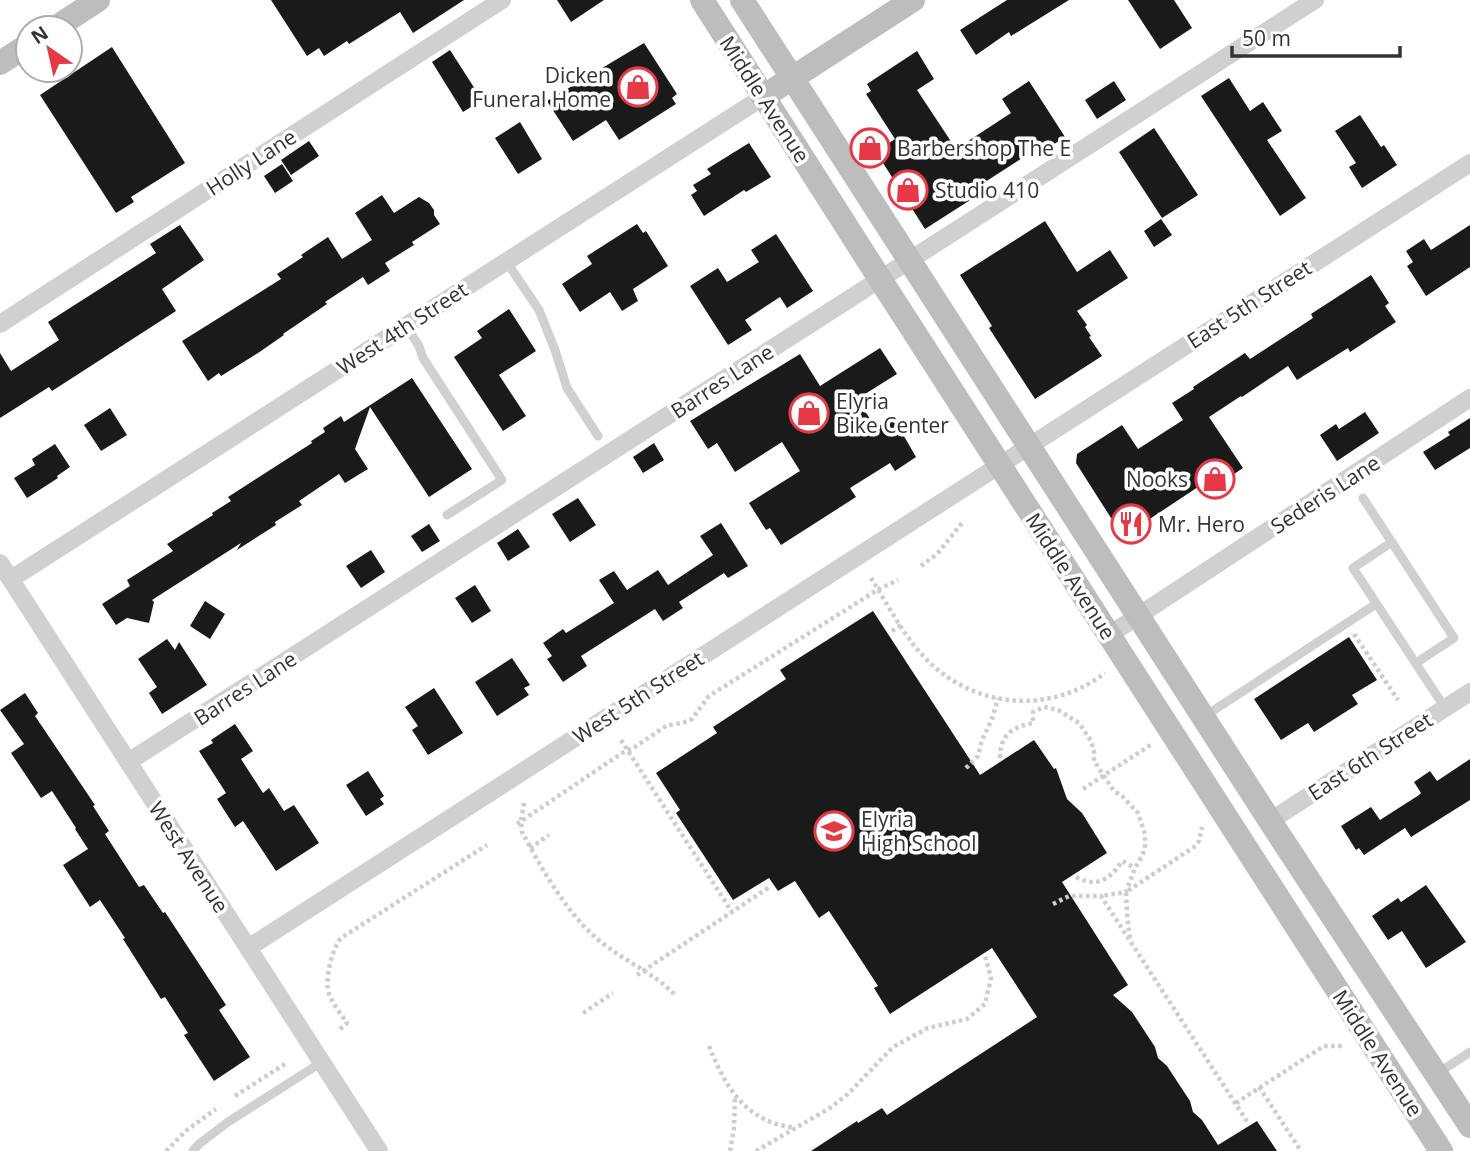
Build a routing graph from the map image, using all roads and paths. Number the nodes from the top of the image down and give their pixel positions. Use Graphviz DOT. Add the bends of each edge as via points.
graph roads {
  1 [pos="98,0"];
  2 [pos="502,0"];
  3 [pos="702,0"];
  4 [pos="742,0"];
  5 [pos="913,0"];
  6 [pos="1315,0"];
  7 [pos="76,14"];
  8 [pos="793,78"];
  9 [pos="763,97"];
  10 [pos="1470,163"];
  11 [pos="506,261"];
  12 [pos="910,261"];
  13 [pos="880,279"];
  14 [pos="0,324"];
  15 [pos="406,326"];
  16 [pos="1470,398"];
  17 [pos="598,436"];
  18 [pos="1028,446"];
  19 [pos="999,464"];
  20 [pos="1363,498"];
  21 [pos="447,515"];
  22 [pos="962,523"];
  23 [pos="1392,542"];
  24 [pos="0,563"];
  25 [pos="921,566"];
  26 [pos="871,578"];
  27 [pos="11,579"];
  28 [pos="898,580"];
  29 [pos="878,589"];
  30 [pos="1376,604"];
  31 [pos="1139,616"];
  32 [pos="901,625"];
  33 [pos="892,631"];
  34 [pos="1109,635"];
  35 [pos="1342,639"];
  36 [pos="1416,663"];
  37 [pos="1105,673"];
  38 [pos="1470,692"];
  39 [pos="998,698"];
  40 [pos="1043,700"];
  41 [pos="1398,700"];
  42 [pos="1044,707"];
  43 [pos="1446,708"];
  44 [pos="1204,717"];
  45 [pos="621,740"];
  46 [pos="1152,744"];
  47 [pos="628,750"];
  48 [pos="1000,758"];
  49 [pos="128,762"];
  50 [pos="966,768"];
  51 [pos="1104,776"];
  52 [pos="1083,789"];
  53 [pos="524,803"];
  54 [pos="1270,821"];
  55 [pos="519,823"];
  56 [pos="1202,827"];
  57 [pos="549,835"];
  58 [pos="487,845"];
  59 [pos="530,848"];
  60 [pos="1135,868"];
  61 [pos="1076,877"];
  62 [pos="771,886"];
  63 [pos="1126,892"];
  64 [pos="1101,896"];
  65 [pos="1054,904"];
  66 [pos="732,912"];
  67 [pos="1131,941"];
  68 [pos="248,948"];
  69 [pos="985,956"];
  70 [pos="643,971"];
  71 [pos="637,975"];
  72 [pos="613,993"];
  73 [pos="676,996"];
  74 [pos="583,1013"];
  75 [pos="340,1029"];
  76 [pos="709,1046"];
  77 [pos="1343,1046"];
  78 [pos="1470,1052"];
  79 [pos="322,1062"];
  80 [pos="1437,1074"];
  81 [pos="1259,1087"];
  82 [pos="734,1095"];
  83 [pos="1236,1103"];
  84 [pos="1248,1123"];
  85 [pos="1470,1126"];
  86 [pos="794,1128"];
  87 [pos="193,1151"];
  88 [pos="379,1151"];
  89 [pos="730,1151"];
  90 [pos="757,1151"];
  91 [pos="1301,1151"];
  92 [pos="1441,1151"];
  1 -- 7 [label="main road"];
  2 -- 14 [label="street, Holly Lane"];
  3 -- 9 [label="main road, Middle Avenue"];
  4 -- 8 [label="main road, Middle Avenue"];
  5 -- 8 [label="main road, West 4th Street"];
  6 -- 12 [label="street, Barres Lane"];
  8 -- 9 [label="main road, West 4th Street"];
  8 -- 12 [label="main road, Middle Avenue"];
  9 -- 11 [label="street, West 4th Street"];
  9 -- 13 [label="main road, Middle Avenue"];
  10 -- 18 [label="street, East 5th Street"];
  11 -- 15 [label="street, West 4th Street"];
  11 -- 17 [label="lane" via="539,310 566,388"];
  12 -- 13 [label="street, Barres Lane"];
  12 -- 18 [label="main road, Middle Avenue"];
  13 -- 19 [label="main road, Middle Avenue"];
  13 -- 49 [label="street, Barres Lane"];
  15 -- 21 [label="lane" via="502,481"];
  15 -- 27 [label="street, West 4th Street"];
  16 -- 31 [label="street, Sederis Lane"];
  18 -- 19 [label="street, West 5th Street"];
  18 -- 31 [label="main road, Middle Avenue"];
  19 -- 34 [label="main road, Middle Avenue"];
  19 -- 68 [label="street, West 5th Street"];
  20 -- 23 [label="lane"];
  22 -- 25 [label="path"];
  23 -- 30 [label="lane" via="1353,568"];
  23 -- 36 [label="lane" via="1454,638"];
  24 -- 27 [label="street, West Avenue"];
  26 -- 29 [label="path"];
  27 -- 49 [label="street, West Avenue"];
  28 -- 29 [label="path"];
  29 -- 32 [label="path"];
  29 -- 47 [label="path" via="709,696 692,719 666,726"];
  30 -- 36 [label="lane"];
  30 -- 44 [label="lane"];
  31 -- 34 [label="street, Sederis Lane"];
  31 -- 44 [label="main road, Middle Avenue"];
  32 -- 33 [label="path"];
  32 -- 39 [label="path" via="937,670"];
  34 -- 92 [label="main road, Middle Avenue"];
  35 -- 41 [label="path" via="1353,632"];
  36 -- 43 [label="lane"];
  37 -- 40 [label="path" via="1082,688"];
  38 -- 43 [label="street, East 6th Street"];
  39 -- 40 [label="path"];
  39 -- 50 [label="path" via="978,756"];
  40 -- 42 [label="path"];
  42 -- 48 [label="path" via="1033,712 1033,723 1020,726 1004,739"];
  42 -- 51 [label="path" via="1079,723"];
  43 -- 54 [label="street, East 6th Street"];
  44 -- 54 [label="main road, Middle Avenue"];
  45 -- 47 [label="path"];
  46 -- 51 [label="path"];
  47 -- 55 [label="path"];
  47 -- 66 [label="path"];
  49 -- 68 [label="street, West Avenue"];
  51 -- 52 [label="path"];
  51 -- 60 [label="path" via="1142,823 1145,845"];
  53 -- 55 [label="path"];
  54 -- 80 [label="main road, Middle Avenue"];
  55 -- 59 [label="path"];
  56 -- 63 [label="path" via="1194,847"];
  57 -- 59 [label="path"];
  58 -- 75 [label="path" via="336,944 327,987 347,1023"];
  59 -- 70 [label="path" via="569,909 593,935"];
  60 -- 61 [label="path" via="1122,861 1111,876 1095,882"];
  60 -- 63 [label="path"];
  62 -- 66 [label="path"];
  63 -- 64 [label="path"];
  63 -- 67 [label="path"];
  64 -- 65 [label="path" via="1069,896"];
  64 -- 67 [label="path"];
  66 -- 70 [label="path"];
  67 -- 83 [label="path"];
  68 -- 79 [label="street, West Avenue"];
  69 -- 86 [label="path" via="991,978 985,1004 967,1019 928,1028 893,1046 848,1094"];
  70 -- 71 [label="path"];
  70 -- 73 [label="path"];
  72 -- 74 [label="path"];
  76 -- 82 [label="path"];
  77 -- 81 [label="path" via="1324,1046"];
  78 -- 80 [label="lane"];
  79 -- 87 [label="lane" via="228,1122"];
  79 -- 88 [label="street, West Avenue"];
  80 -- 85 [label="main road, Middle Avenue"];
  81 -- 83 [label="path"];
  81 -- 91 [label="path"];
  82 -- 86 [label="path" via="768,1121"];
  82 -- 89 [label="path"];
  83 -- 84 [label="path"];
  86 -- 90 [label="path"];
}
